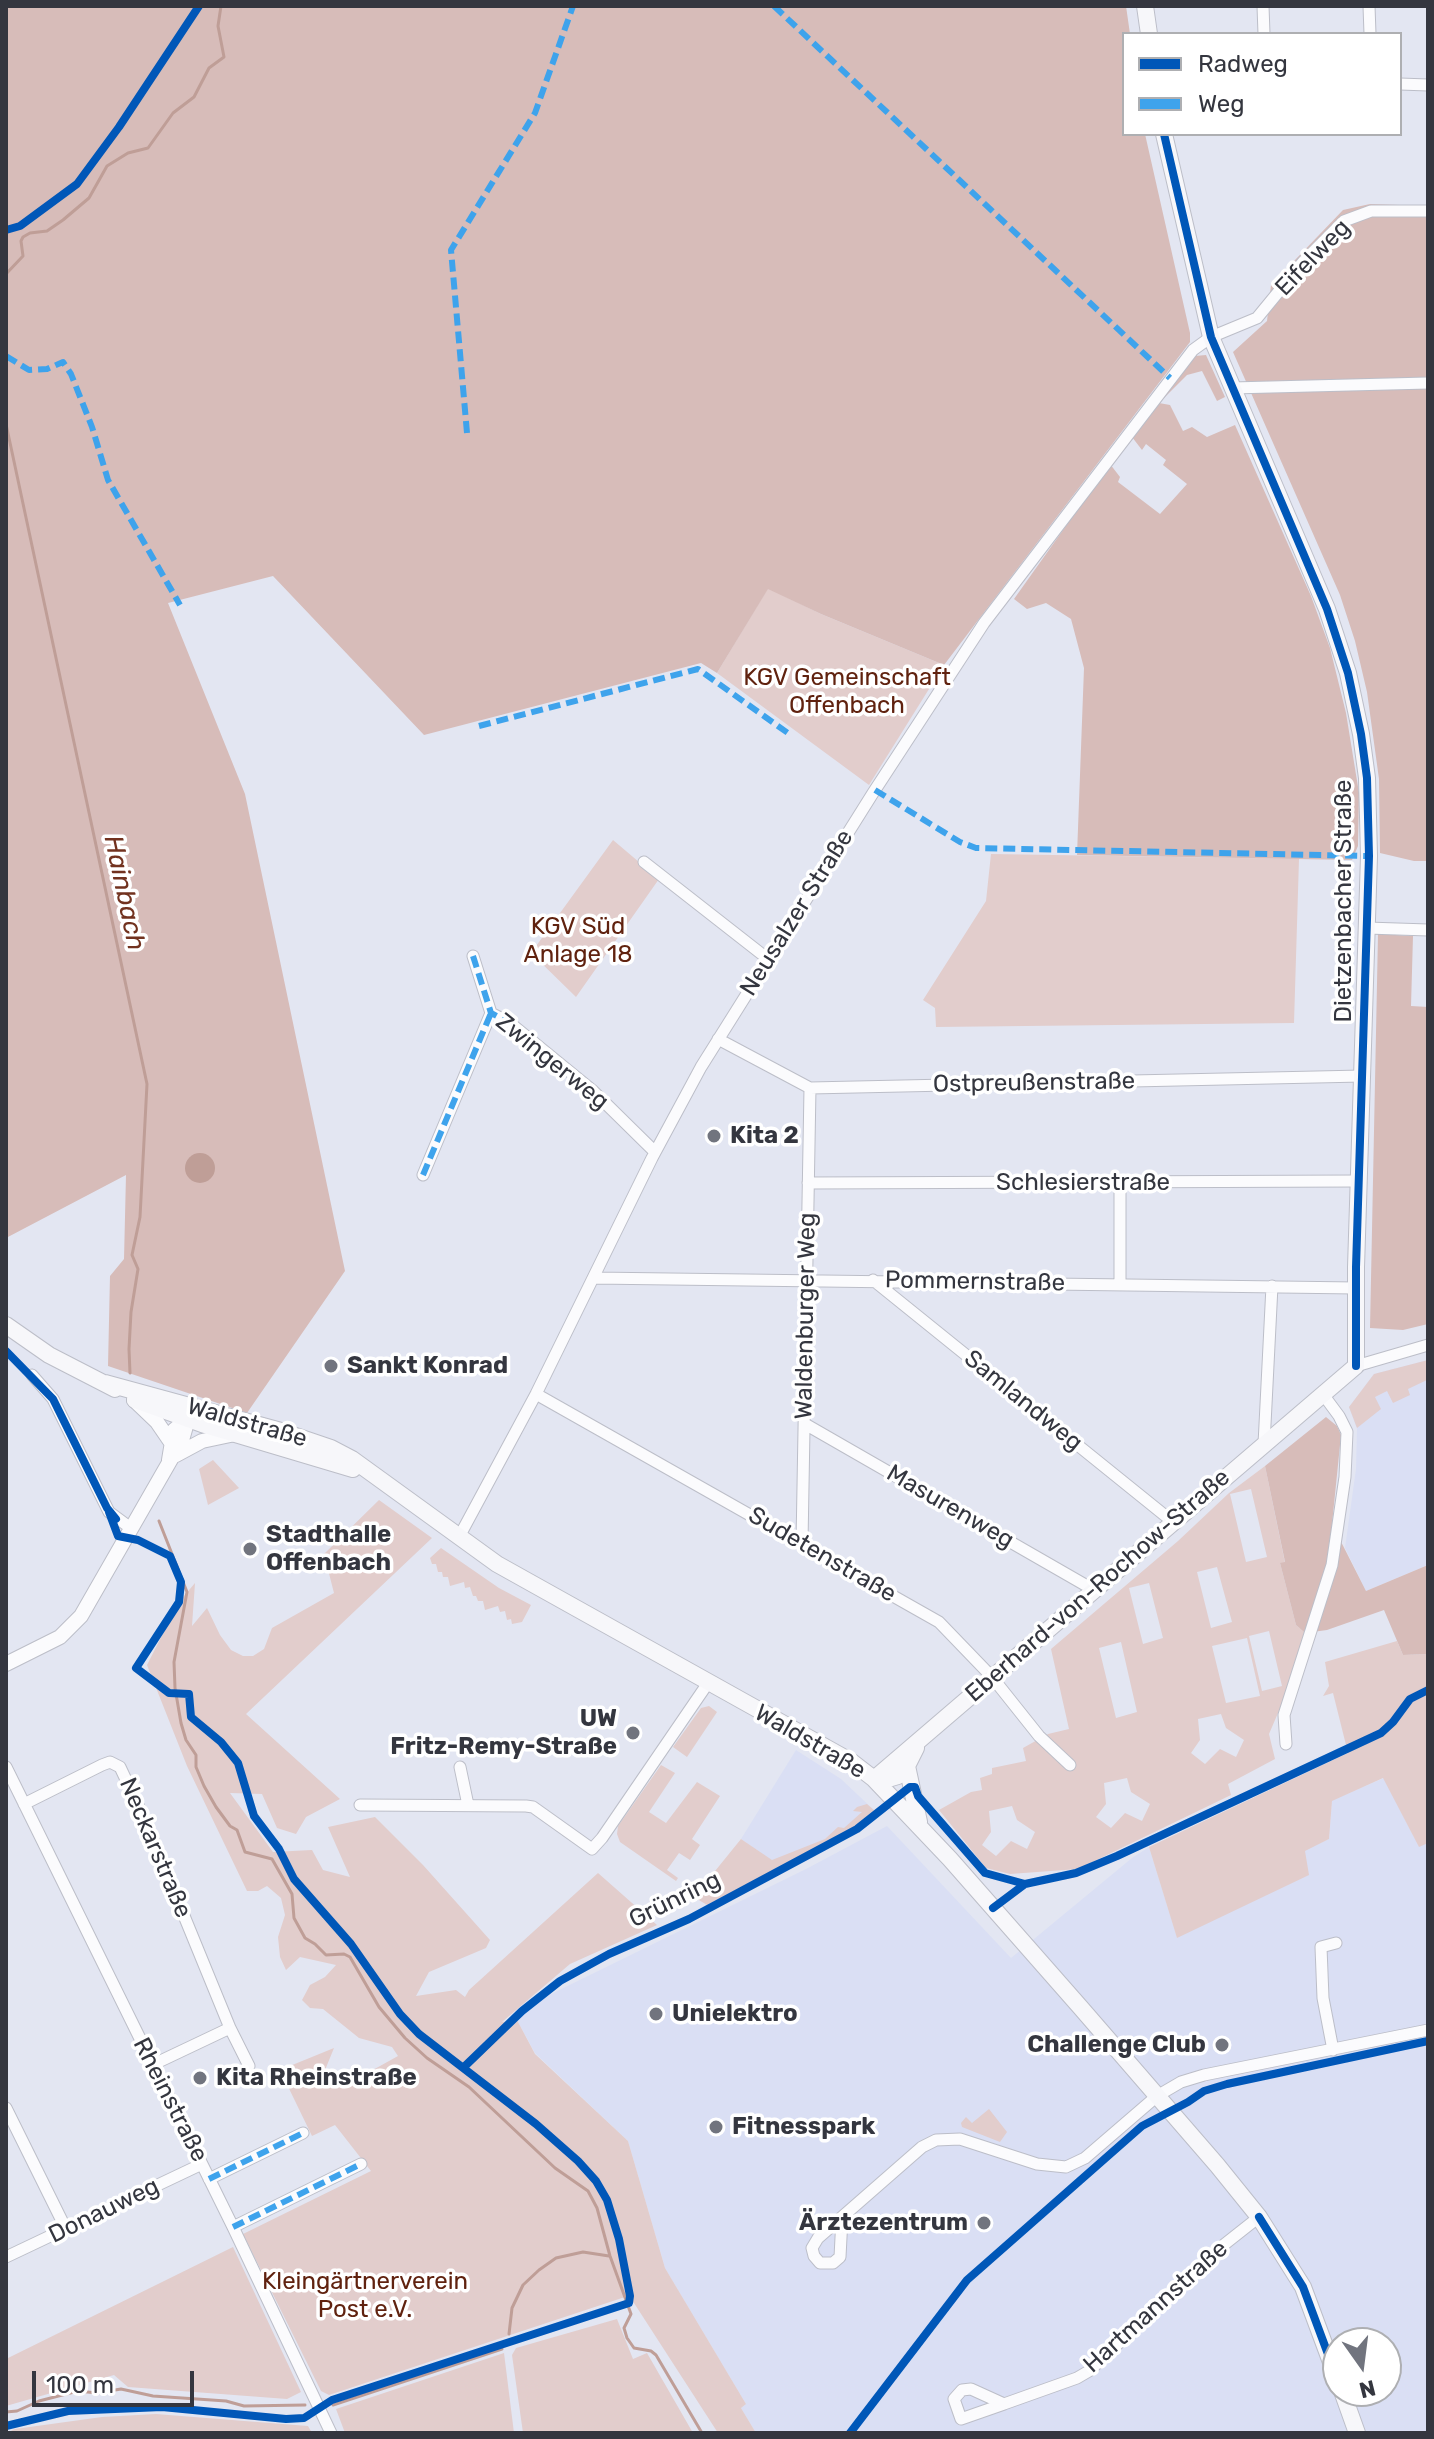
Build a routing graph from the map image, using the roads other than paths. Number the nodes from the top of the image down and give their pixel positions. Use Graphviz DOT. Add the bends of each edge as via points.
graph roads {
  1 [pos="1145,6"];
  2 [pos="1263,6"];
  3 [pos="1369,6"];
  4 [pos="1149,32"];
  5 [pos="1264,32"];
  6 [pos="1370,32"];
  7 [pos="1402,84"];
  8 [pos="1428,85"];
  9 [pos="1164,136"];
  10 [pos="1428,211"];
  11 [pos="1211,337"];
  12 [pos="1428,383"];
  13 [pos="1232,388"];
  14 [pos="644,862"];
  15 [pos="1367,928"];
  16 [pos="1428,930"];
  17 [pos="473,956"];
  18 [pos="768,959"];
  19 [pos="491,1013"];
  20 [pos="718,1039"];
  21 [pos="1362,1076"];
  22 [pos="810,1088"];
  23 [pos="655,1152"];
  24 [pos="423,1175"];
  25 [pos="1358,1181"];
  26 [pos="808,1183"];
  27 [pos="1120,1183"];
  28 [pos="594,1278"];
  29 [pos="807,1279"];
  30 [pos="873,1280"];
  31 [pos="1120,1283"];
  32 [pos="1272,1286"];
  33 [pos="1356,1288"];
  34 [pos="6,1325"];
  35 [pos="1428,1345"];
  36 [pos="1356,1366"];
  37 [pos="32,1375"];
  38 [pos="105,1383"];
  39 [pos="1322,1393"];
  40 [pos="536,1394"];
  41 [pos="134,1400"];
  42 [pos="183,1411"];
  43 [pos="805,1424"];
  44 [pos="238,1434"];
  45 [pos="170,1441"];
  46 [pos="1264,1444"];
  47 [pos="169,1460"];
  48 [pos="380,1481"];
  49 [pos="1173,1522"];
  50 [pos="132,1529"];
  51 [pos="459,1537"];
  52 [pos="802,1543"];
  53 [pos="1094,1590"];
  54 [pos="6,1664"];
  55 [pos="992,1677"];
  56 [pos="708,1683"];
  57 [pos="921,1739"];
  58 [pos="1286,1744"];
  59 [pos="1070,1765"];
  60 [pos="907,1766"];
  61 [pos="6,1767"];
  62 [pos="460,1767"];
  63 [pos="874,1779"];
  64 [pos="24,1804"];
  65 [pos="360,1805"];
  66 [pos="468,1805"];
  67 [pos="920,1827"];
  68 [pos="1336,1943"];
  69 [pos="230,2028"];
  70 [pos="1428,2030"];
  71 [pos="1333,2050"];
  72 [pos="152,2065"];
  73 [pos="249,2066"];
  74 [pos="1157,2096"];
  75 [pos="6,2108"];
  76 [pos="303,2133"];
  77 [pos="202,2164"];
  78 [pos="361,2164"];
  79 [pos="209,2179"];
  80 [pos="1259,2217"];
  81 [pos="842,2218"];
  82 [pos="233,2227"];
  83 [pos="66,2229"];
  84 [pos="6,2257"];
  85 [pos="1322,2338"];
  86 [pos="1004,2404"];
  87 [pos="1348,2407"];
  88 [pos="331,2433"];
  89 [pos="1357,2433"];
  1 -- 4 [label="main road"];
  2 -- 5 [label="street"];
  3 -- 6 [label="street"];
  7 -- 8 [label="street"];
  9 -- 11 [label="main road, Dietzenbacher Straße"];
  10 -- 11 [label="street, Eifelweg" via="1371,211 1344,221 1257,318"];
  11 -- 13 [label="main road, Dietzenbacher Straße"];
  11 -- 18 [label="street, Neusalzer Straße" via="1183,361 984,623"];
  12 -- 13 [label="street"];
  13 -- 15 [label="main road, Dietzenbacher Straße" via="1320,590 1348,673 1367,778"];
  14 -- 18 [label="street"];
  15 -- 16 [label="street"];
  15 -- 21 [label="main road, Dietzenbacher Straße"];
  17 -- 19 [label="street, Zwingerweg"];
  18 -- 20 [label="street, Neusalzer Straße"];
  19 -- 23 [label="street, Zwingerweg" via="592,1090"];
  19 -- 24 [label="street"];
  20 -- 22 [label="street, Ostpreußenstraße"];
  20 -- 23 [label="street, Neusalzer Straße"];
  21 -- 22 [label="street, Ostpreußenstraße"];
  21 -- 25 [label="main road, Dietzenbacher Straße"];
  22 -- 26 [label="street, Waldenburger Weg"];
  23 -- 28 [label="street, Neusalzer Straße"];
  25 -- 27 [label="street, Schlesierstraße"];
  25 -- 33 [label="main road, Dietzenbacher Straße"];
  26 -- 27 [label="street, Schlesierstraße"];
  26 -- 29 [label="street, Waldenburger Weg"];
  27 -- 31 [label="street"];
  28 -- 29 [label="street, Pommernstraße"];
  28 -- 40 [label="street, Neusalzer Straße"];
  29 -- 30 [label="street, Pommernstraße"];
  29 -- 43 [label="street, Waldenburger Weg"];
  30 -- 31 [label="street, Pommernstraße"];
  30 -- 49 [label="street, Samlandweg"];
  31 -- 32 [label="street, Pommernstraße"];
  32 -- 33 [label="street, Pommernstraße"];
  32 -- 46 [label="street"];
  33 -- 36 [label="main road, Dietzenbacher Straße"];
  34 -- 38 [label="main road, Waldstraße" via="49,1355"];
  35 -- 36 [label="street, Eberhard-von-Rochow-Straße"];
  36 -- 39 [label="main road, Eberhard-von-Rochow-Straße"];
  37 -- 50 [label="street" via="53,1399 109,1512"];
  38 -- 41 [label="main road, Waldstraße"];
  38 -- 42 [label="main road, Waldstraße"];
  39 -- 46 [label="main road, Eberhard-von-Rochow-Straße"];
  39 -- 58 [label="street" via="1347,1432 1345,1477 1332,1565 1284,1715"];
  40 -- 51 [label="street, Neusalzer Straße"];
  40 -- 52 [label="street, Sudetenstraße"];
  41 -- 42 [label="main road, Waldstraße"];
  41 -- 45 [label="street"];
  42 -- 44 [label="main road, Waldstraße"];
  42 -- 45 [label="street"];
  42 -- 47 [label="street" via="182,1440"];
  42 -- 48 [label="main road, Waldstraße" via="206,1412 331,1448"];
  43 -- 52 [label="street, Waldenburger Weg"];
  43 -- 53 [label="street, Masurenweg"];
  44 -- 47 [label="street" via="202,1441"];
  44 -- 48 [label="main road, Waldstraße"];
  45 -- 47 [label="street"];
  46 -- 49 [label="main road, Eberhard-von-Rochow-Straße"];
  47 -- 50 [label="street"];
  48 -- 51 [label="main road, Waldstraße"];
  49 -- 53 [label="main road, Eberhard-von-Rochow-Straße"];
  50 -- 54 [label="street" via="73,1626"];
  51 -- 56 [label="main road, Waldstraße"];
  52 -- 55 [label="street, Sudetenstraße" via="939,1622"];
  53 -- 55 [label="main road, Eberhard-von-Rochow-Straße"];
  55 -- 57 [label="main road, Eberhard-von-Rochow-Straße"];
  55 -- 59 [label="street, Sudetenstraße"];
  56 -- 63 [label="main road, Waldstraße"];
  56 -- 66 [label="street" via="592,1849 533,1807"];
  57 -- 60 [label="main road"];
  57 -- 63 [label="main road, Eberhard-von-Rochow-Straße"];
  60 -- 63 [label="main road" via="892,1778"];
  60 -- 67 [label="main road"];
  61 -- 64 [label="street, Rheinstraße"];
  62 -- 66 [label="street"];
  63 -- 67 [label="main road, Waldstraße"];
  64 -- 69 [label="street, Neckarstraße" via="102,1765 120,1767"];
  64 -- 72 [label="street, Rheinstraße"];
  65 -- 66 [label="street"];
  67 -- 74 [label="main road, Waldstraße"];
  68 -- 71 [label="street" via="1321,1947"];
  69 -- 72 [label="street"];
  69 -- 73 [label="street, Neckarstraße"];
  70 -- 71 [label="street"];
  71 -- 74 [label="street" via="1204,2075"];
  72 -- 77 [label="street, Rheinstraße"];
  74 -- 80 [label="main road, Waldstraße"];
  74 -- 81 [label="street" via="1085,2158 1066,2167 1037,2164 960,2139 936,2140"];
  75 -- 83 [label="street"];
  76 -- 79 [label="street"];
  77 -- 79 [label="street, Rheinstraße"];
  77 -- 83 [label="street, Donauweg"];
  78 -- 82 [label="street"];
  79 -- 82 [label="street, Rheinstraße"];
  80 -- 85 [label="main road, Waldstraße" via="1303,2287"];
  80 -- 86 [label="street, Hartmannstraße" via="1089,2371"];
  82 -- 88 [label="street, Rheinstraße"];
  83 -- 84 [label="street, Donauweg"];
  87 -- 89 [label="main road"];
}
